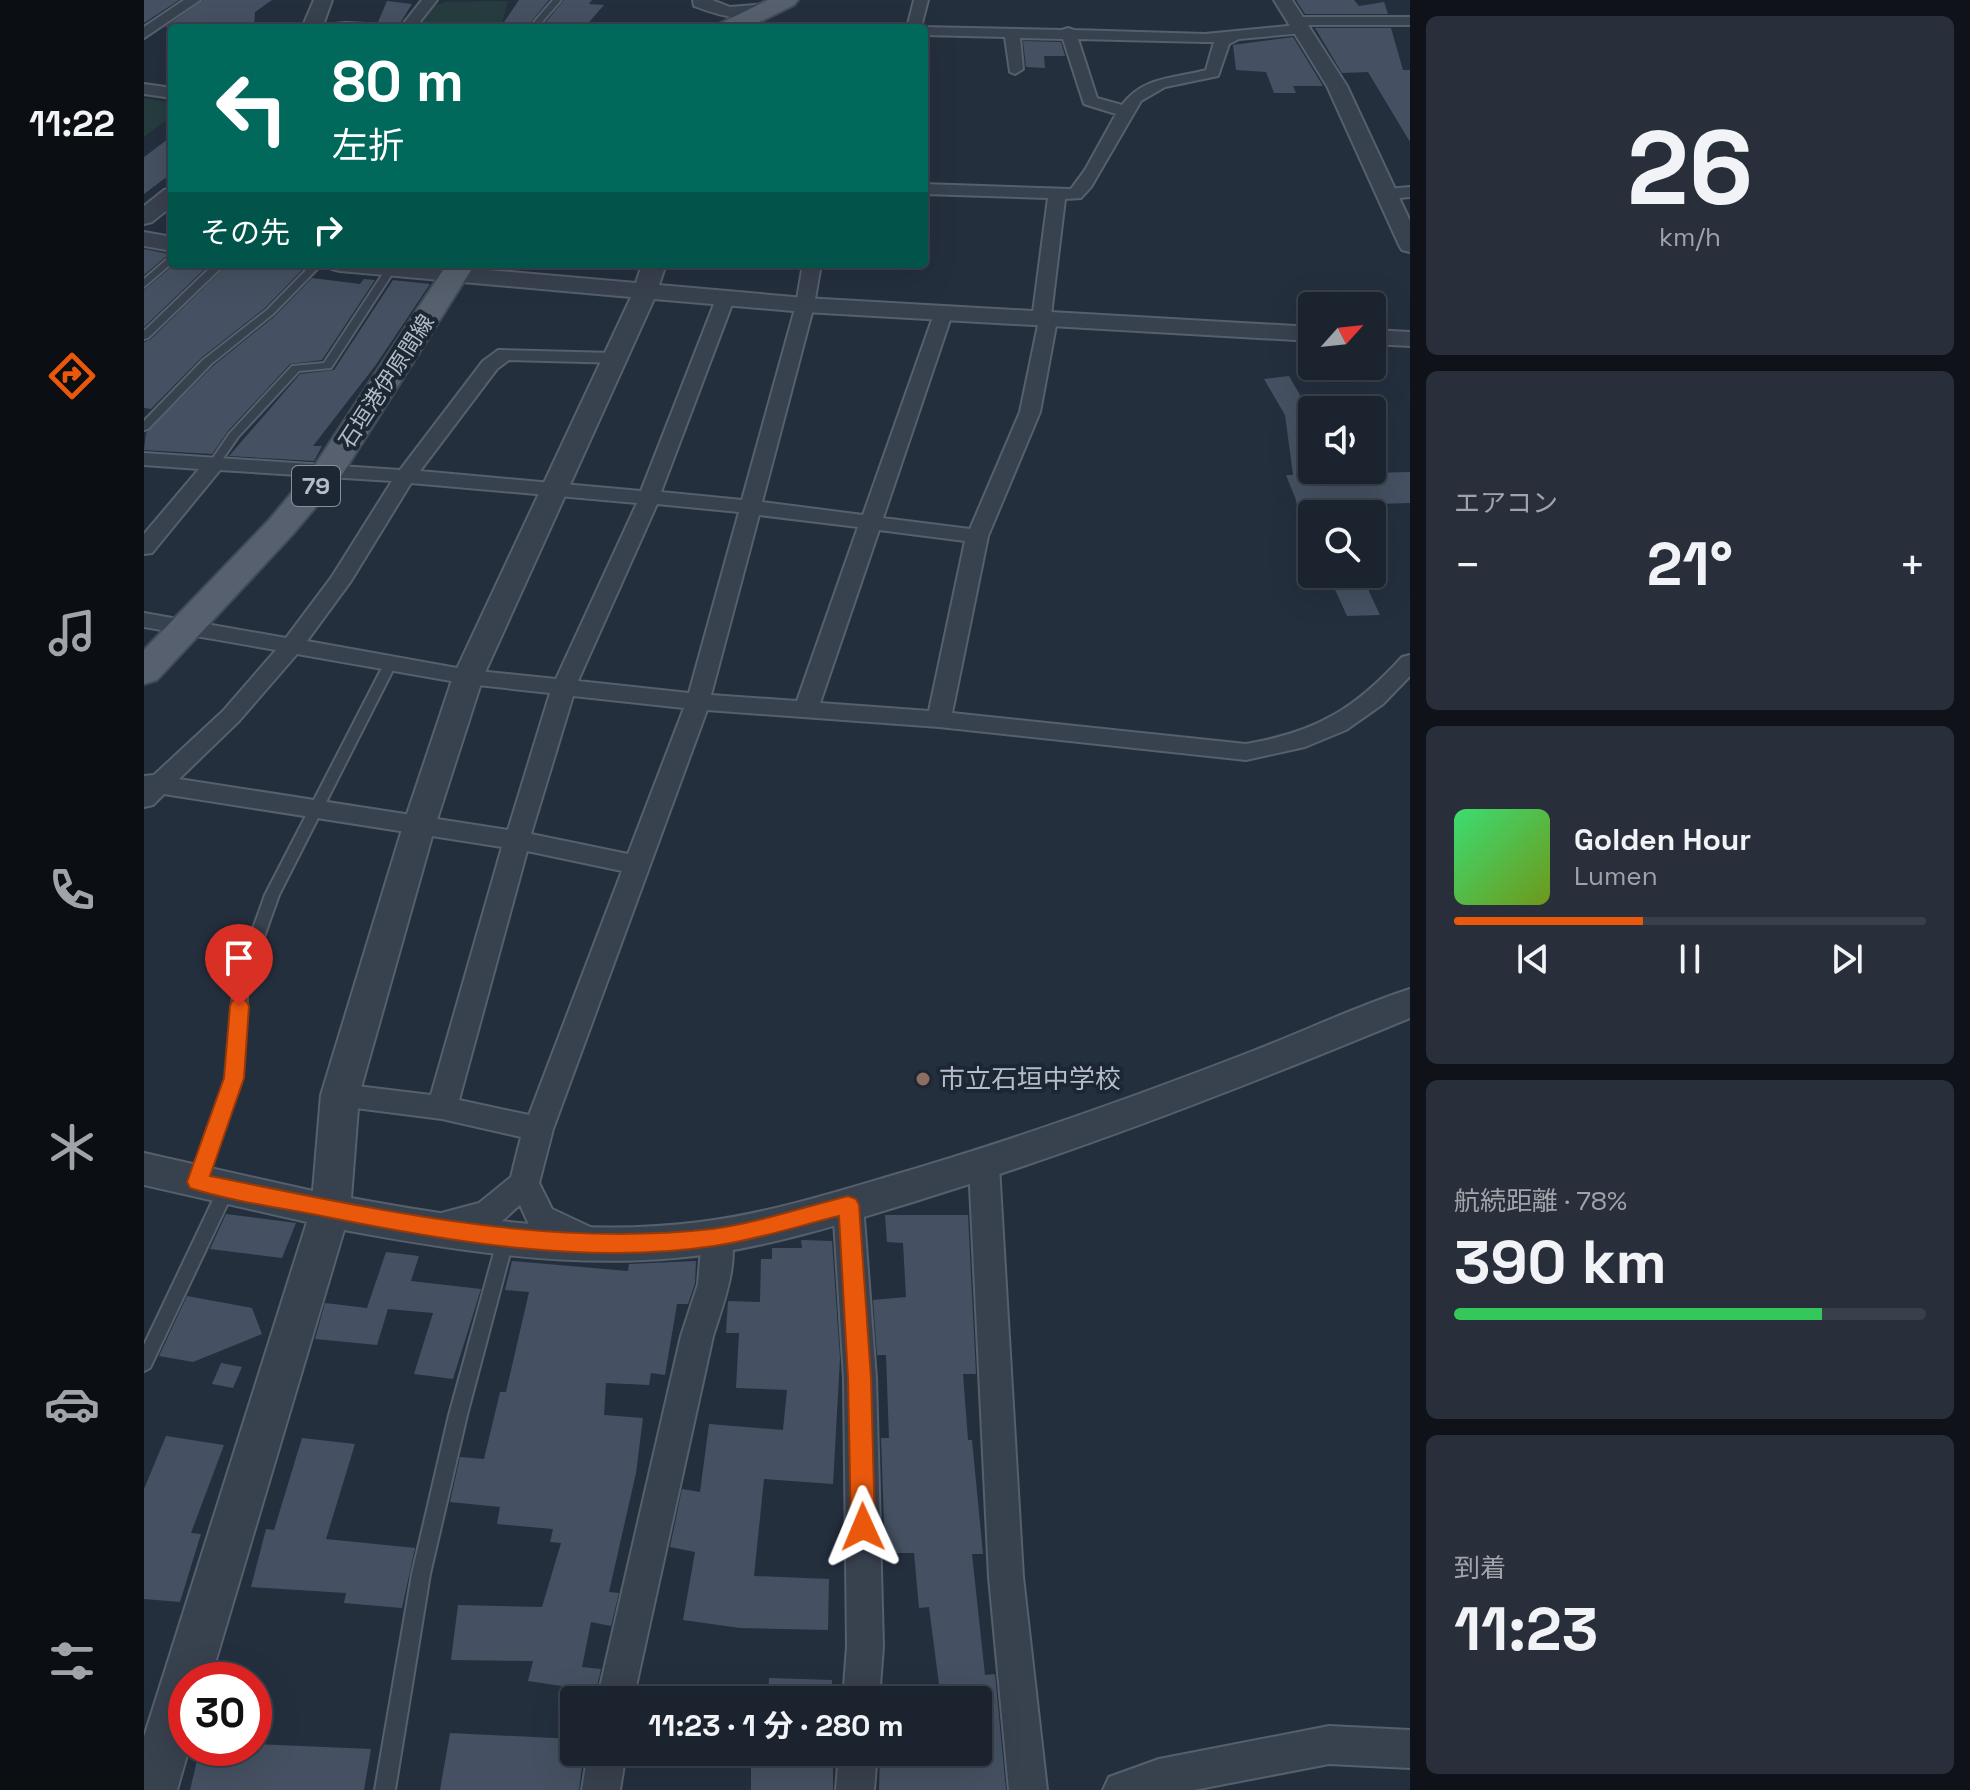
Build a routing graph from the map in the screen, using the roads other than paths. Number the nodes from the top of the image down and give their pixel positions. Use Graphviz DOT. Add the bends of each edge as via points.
graph roads {
  1 [pos="193,0"];
  2 [pos="323,0"];
  3 [pos="430,0"];
  4 [pos="557,0"];
  5 [pos="921,0"];
  6 [pos="1283,0"];
  7 [pos="701,1"];
  8 [pos="776,5"];
  9 [pos="1410,21"];
  10 [pos="314,24"];
  11 [pos="410,24"];
  12 [pos="536,24"];
  13 [pos="711,24"];
  14 [pos="737,24"];
  15 [pos="915,24"];
  16 [pos="1300,25"];
  17 [pos="928,31"];
  18 [pos="1012,32"];
  19 [pos="1068,32"];
  20 [pos="145,33"];
  21 [pos="168,36"];
  22 [pos="1234,36"];
  23 [pos="1015,69"];
  24 [pos="168,76"];
  25 [pos="147,89"];
  26 [pos="168,92"];
  27 [pos="1127,112"];
  28 [pos="928,189"];
  29 [pos="1410,192"];
  30 [pos="1387,194"];
  31 [pos="1057,195"];
  32 [pos="168,198"];
  33 [pos="144,217"];
  34 [pos="144,239"];
  35 [pos="168,243"];
  36 [pos="1410,245"];
  37 [pos="168,262"];
  38 [pos="216,268"];
  39 [pos="313,268"];
  40 [pos="391,268"];
  41 [pos="811,268"];
  42 [pos="458,269"];
  43 [pos="649,278"];
  44 [pos="144,284"];
  45 [pos="725,299"];
  46 [pos="805,305"];
  47 [pos="943,314"];
  48 [pos="1044,320"];
  49 [pos="1298,333"];
  50 [pos="144,336"];
  51 [pos="1386,338"];
  52 [pos="1410,339"];
  53 [pos="614,359"];
  54 [pos="144,427"];
  55 [pos="144,459"];
  56 [pos="213,465"];
  57 [pos="328,471"];
  58 [pos="404,478"];
  59 [pos="555,489"];
  60 [pos="649,498"];
  61 [pos="749,507"];
  62 [pos="869,522"];
  63 [pos="977,536"];
  64 [pos="144,548"];
  65 [pos="144,620"];
  66 [pos="185,628"];
  67 [pos="291,647"];
  68 [pos="391,662"];
  69 [pos="1410,662"];
  70 [pos="144,672"];
  71 [pos="468,677"];
  72 [pos="564,687"];
  73 [pos="698,702"];
  74 [pos="806,709"];
  75 [pos="939,719"];
  76 [pos="149,789"];
  77 [pos="315,809"];
  78 [pos="419,826"];
  79 [pos="517,840"];
  80 [pos="638,865"];
  81 [pos="1410,1003"];
  82 [pos="340,1095"];
  83 [pos="442,1108"];
  84 [pos="538,1129"];
  85 [pos="984,1166"];
  86 [pos="144,1169"];
  87 [pos="524,1183"];
  88 [pos="212,1185"];
  89 [pos="848,1205"];
  90 [pos="331,1209"];
  91 [pos="425,1228"];
  92 [pos="717,1237"];
  93 [pos="506,1238"];
  94 [pos="592,1242"];
  95 [pos="144,1363"];
  96 [pos="192,1662"];
  97 [pos="618,1686"];
  98 [pos="862,1686"];
  99 [pos="168,1738"];
  100 [pos="1410,1749"];
  101 [pos="605,1766"];
  102 [pos="857,1766"];
  103 [pos="152,1790"];
  104 [pos="385,1790"];
  105 [pos="601,1790"];
  106 [pos="855,1790"];
  107 [pos="1028,1790"];
  108 [pos="1122,1790"];
  1 -- 20 [label="street"];
  2 -- 10 [label="street"];
  3 -- 11 [label="street"];
  4 -- 12 [label="lane"];
  5 -- 15 [label="street"];
  6 -- 16 [label="street"];
  7 -- 8 [label="street" via="728,13"];
  7 -- 13 [label="street"];
  8 -- 14 [label="main road"];
  9 -- 16 [label="street"];
  16 -- 22 [label="street"];
  16 -- 30 [label="street" via="1337,86"];
  17 -- 18 [label="street"];
  18 -- 19 [label="street"];
  18 -- 23 [label="street"];
  19 -- 22 [label="street"];
  19 -- 27 [label="street" via="1090,101"];
  20 -- 21 [label="street"];
  22 -- 27 [label="street" via="1222,41 1213,73 1144,90"];
  24 -- 25 [label="street"];
  25 -- 26 [label="street"];
  27 -- 31 [label="street" via="1087,183 1075,194"];
  28 -- 31 [label="street"];
  29 -- 30 [label="street"];
  30 -- 36 [label="street"];
  31 -- 48 [label="street"];
  32 -- 33 [label="street"];
  34 -- 35 [label="street"];
  37 -- 44 [label="lane"];
  38 -- 50 [label="lane"];
  39 -- 54 [label="lane" via="270,312 207,362"];
  40 -- 42 [label="street"];
  40 -- 56 [label="lane" via="327,366 296,368"];
  41 -- 46 [label="street"];
  42 -- 43 [label="street"];
  42 -- 57 [label="main road, 石垣港伊原間線 / 79"];
  43 -- 45 [label="street"];
  43 -- 53 [label="street"];
  45 -- 46 [label="street"];
  45 -- 60 [label="street"];
  46 -- 47 [label="street"];
  46 -- 61 [label="street"];
  47 -- 48 [label="street"];
  47 -- 62 [label="street"];
  48 -- 49 [label="street"];
  48 -- 63 [label="street" via="1030,412"];
  51 -- 52 [label="street"];
  53 -- 58 [label="street" via="505,354 490,365"];
  53 -- 59 [label="street"];
  55 -- 56 [label="street"];
  56 -- 57 [label="street"];
  56 -- 64 [label="street"];
  57 -- 58 [label="street"];
  57 -- 66 [label="main road, 石垣港伊原間線 / 79"];
  58 -- 59 [label="street"];
  58 -- 67 [label="street" via="340,581"];
  59 -- 60 [label="street"];
  59 -- 71 [label="street"];
  60 -- 61 [label="street"];
  60 -- 72 [label="street"];
  61 -- 62 [label="street"];
  61 -- 73 [label="street"];
  62 -- 63 [label="street"];
  62 -- 74 [label="street"];
  63 -- 75 [label="street"];
  65 -- 66 [label="street"];
  66 -- 67 [label="street"];
  66 -- 70 [label="main road, 石垣港伊原間線 / 79"];
  67 -- 68 [label="street"];
  67 -- 76 [label="street" via="231,716"];
  68 -- 71 [label="street"];
  68 -- 77 [label="lane"];
  69 -- 75 [label="street" via="1381,696 1337,726 1289,745 1246,752"];
  71 -- 72 [label="street"];
  71 -- 78 [label="street"];
  72 -- 73 [label="street"];
  72 -- 79 [label="street"];
  73 -- 74 [label="street"];
  73 -- 80 [label="street"];
  74 -- 75 [label="street"];
  76 -- 77 [label="street"];
  77 -- 78 [label="street"];
  77 -- 88 [label="lane" via="272,895 241,982 234,1078"];
  78 -- 79 [label="street"];
  78 -- 82 [label="street"];
  79 -- 80 [label="street"];
  79 -- 83 [label="street"];
  80 -- 84 [label="street"];
  81 -- 85 [label="street" via="1171,1101"];
  82 -- 83 [label="street"];
  82 -- 90 [label="street"];
  83 -- 84 [label="street"];
  84 -- 87 [label="street"];
  85 -- 89 [label="street"];
  85 -- 107 [label="street" via="1006,1577"];
  86 -- 88 [label="street"];
  87 -- 91 [label="street" via="488,1214"];
  87 -- 94 [label="street" via="541,1218"];
  88 -- 90 [label="street"];
  88 -- 95 [label="lane"];
  89 -- 92 [label="street"];
  89 -- 98 [label="street" via="860,1378"];
  90 -- 91 [label="street"];
  90 -- 96 [label="street"];
  91 -- 93 [label="street"];
  92 -- 94 [label="street"];
  92 -- 97 [label="street" via="714,1284 697,1336"];
  93 -- 94 [label="street"];
  93 -- 104 [label="lane" via="421,1574"];
  99 -- 103 [label="street"];
  100 -- 108 [label="street" via="1329,1745"];
  101 -- 105 [label="street"];
  102 -- 106 [label="street"];
}
